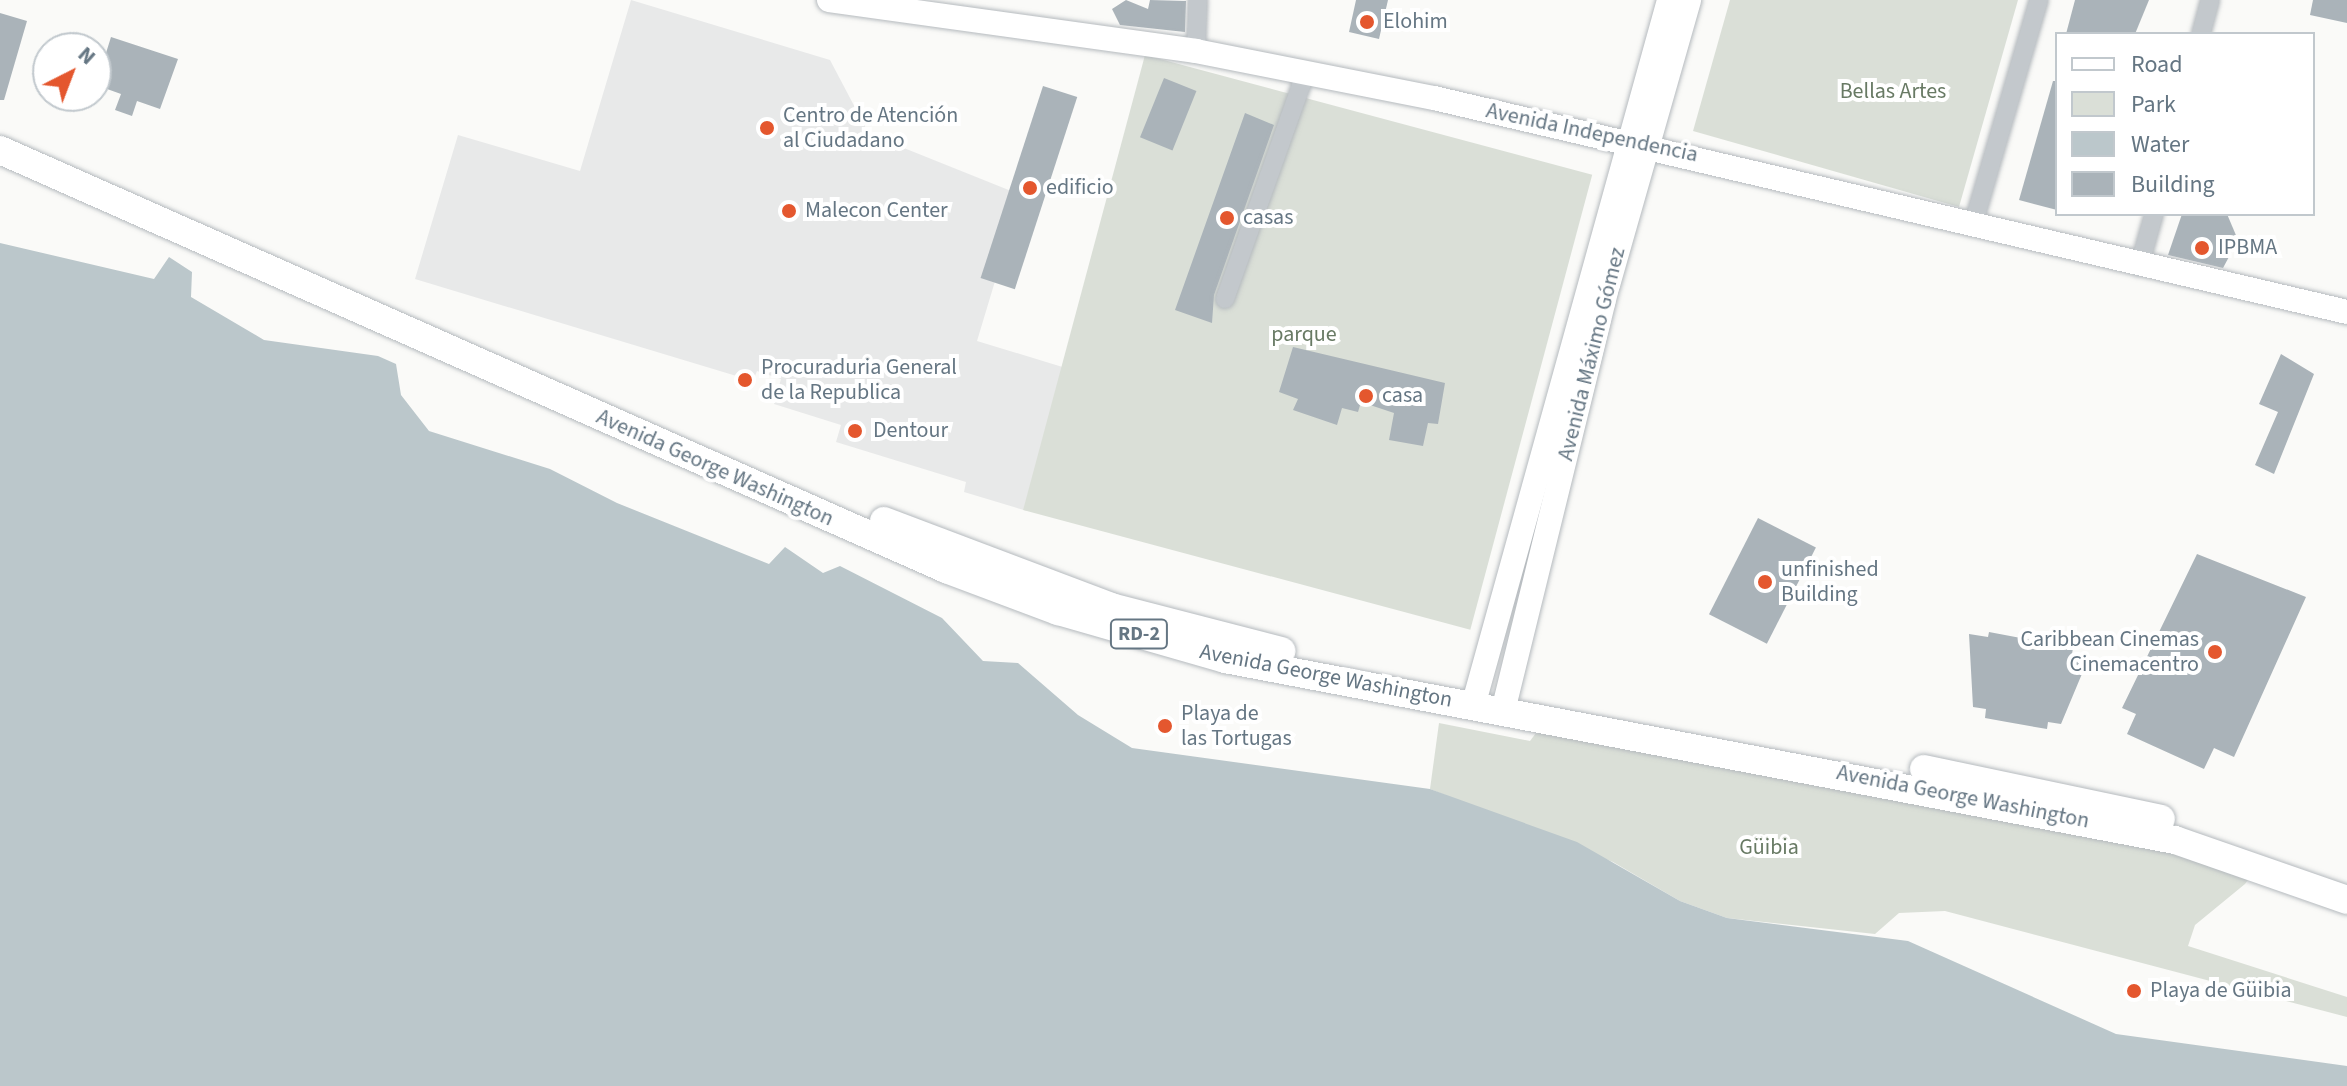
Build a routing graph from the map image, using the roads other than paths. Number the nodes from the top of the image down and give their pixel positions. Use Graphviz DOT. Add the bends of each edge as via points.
graph roads {
  1 [pos="829,0"];
  2 [pos="1198,0"];
  3 [pos="1669,0"];
  4 [pos="1689,0"];
  5 [pos="2039,0"];
  6 [pos="2210,0"];
  7 [pos="900,5"];
  8 [pos="2202,32"];
  9 [pos="1196,51"];
  10 [pos="1305,74"];
  11 [pos="0,132"];
  12 [pos="1639,141"];
  13 [pos="0,150"];
  14 [pos="2153,216"];
  15 [pos="1973,225"];
  16 [pos="2139,267"];
  17 [pos="1225,299"];
  18 [pos="2347,312"];
  19 [pos="1475,699"];
  20 [pos="1504,704"];
  21 [pos="2347,882"];
  22 [pos="2347,900"];
  1 -- 7 [label="main road, Avenida Independencia"];
  2 -- 9 [label="street"];
  3 -- 12 [label="main road, Avenida Máximo Gómez"];
  4 -- 12 [label="main road, Avenida Máximo Gómez"];
  5 -- 15 [label="street"];
  6 -- 8 [label="street"];
  7 -- 9 [label="main road, Avenida Independencia"];
  9 -- 10 [label="main road, Avenida Independencia"];
  10 -- 12 [label="main road, Avenida Independencia"];
  10 -- 17 [label="street"];
  11 -- 19 [label="highway, Avenida George Washington / RD-2" via="978,560 1111,607"];
  12 -- 15 [label="main road, Avenida Independencia"];
  12 -- 19 [label="main road, Avenida Máximo Gómez"];
  12 -- 20 [label="main road, Avenida Máximo Gómez"];
  13 -- 19 [label="highway, Avenida George Washington / RD-2" via="1016,596 1225,659"];
  14 -- 16 [label="street"];
  15 -- 16 [label="main road, Avenida Independencia"];
  16 -- 18 [label="main road, Avenida Independencia"];
  19 -- 20 [label="highway, Avenida George Washington / RD-2"];
  20 -- 21 [label="highway, Avenida George Washington / RD-2" via="2075,796 2215,832"];
  20 -- 22 [label="highway, Avenida George Washington / RD-2" via="2175,840"];
}
